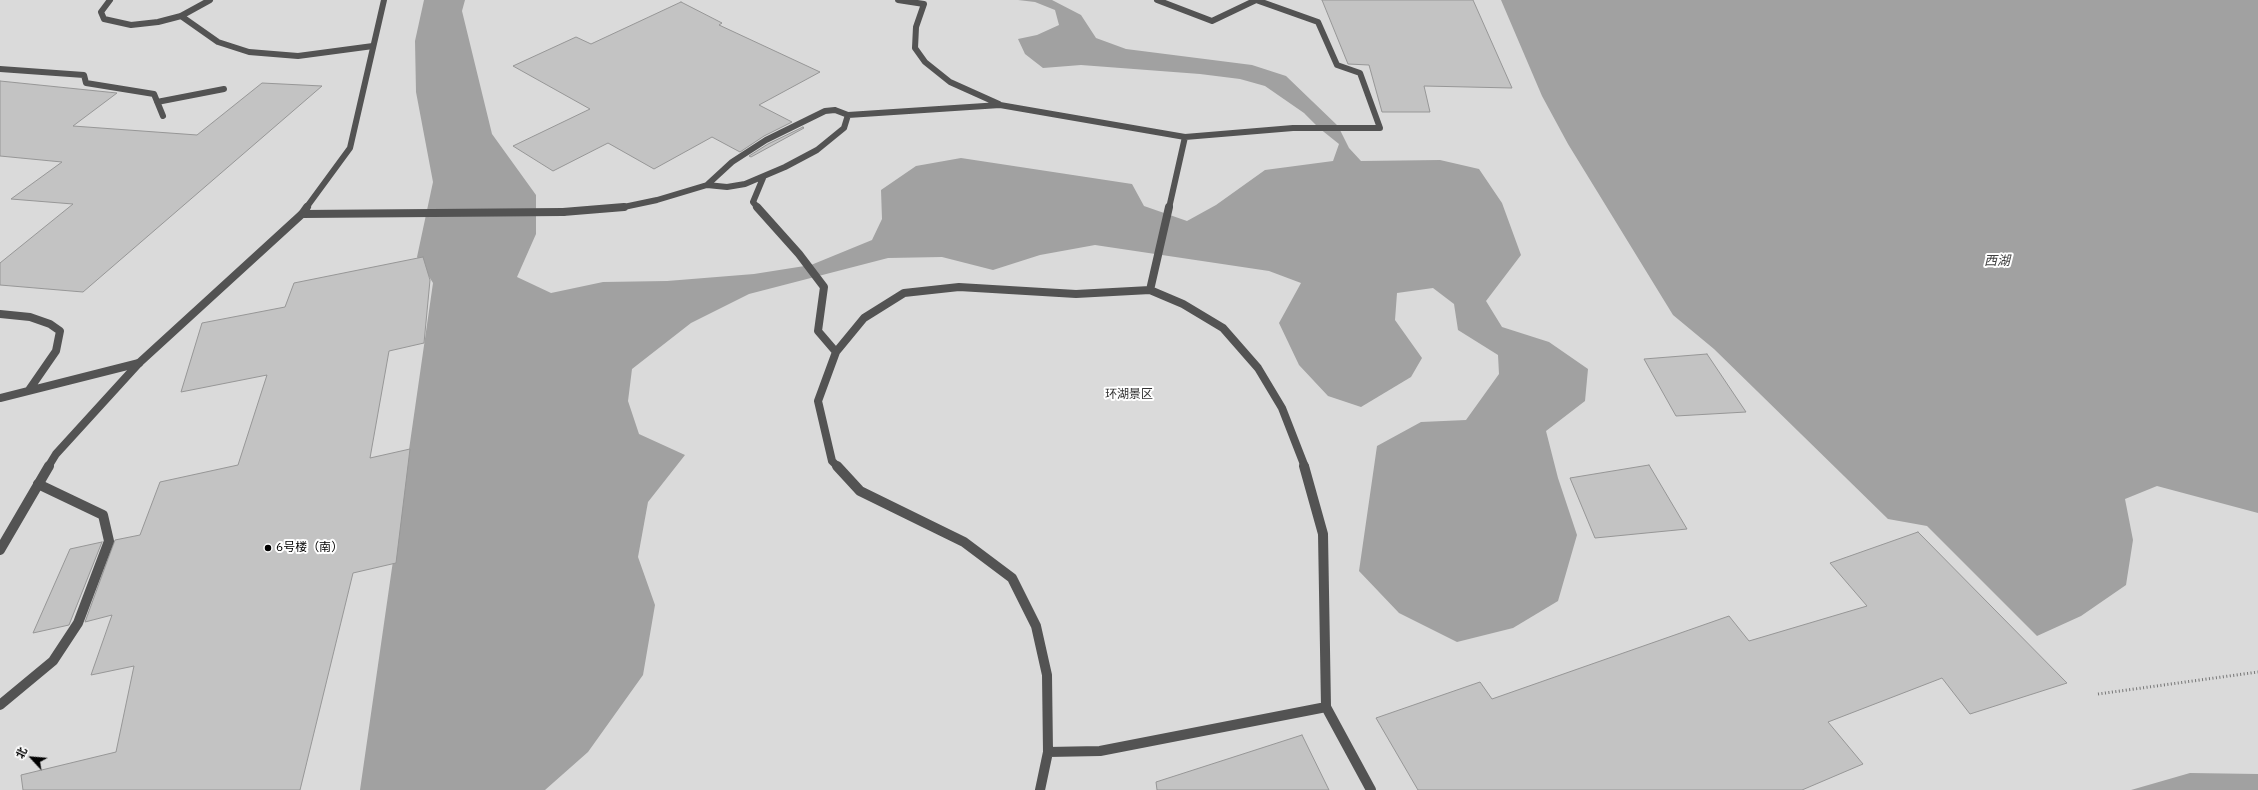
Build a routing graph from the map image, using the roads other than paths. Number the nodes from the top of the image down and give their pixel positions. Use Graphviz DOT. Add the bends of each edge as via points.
graph roads {
  1 [pos="110,0"];
  2 [pos="210,0"];
  3 [pos="384,0"];
  4 [pos="898,0"];
  5 [pos="1157,0"];
  6 [pos="1256,0"];
  7 [pos="181,16"];
  8 [pos="373,46"];
  9 [pos="0,69"];
  10 [pos="224,88"];
  11 [pos="157,102"];
  12 [pos="1000,105"];
  13 [pos="848,115"];
  14 [pos="163,116"];
  15 [pos="1185,137"];
  16 [pos="763,178"];
  17 [pos="707,184"];
  18 [pos="302,214"];
  19 [pos="1150,290"];
  20 [pos="0,314"];
  21 [pos="836,352"];
  22 [pos="139,363"];
  23 [pos="29,390"];
  24 [pos="0,398"];
  25 [pos="38,484"];
  26 [pos="0,550"];
  27 [pos="0,705"];
  28 [pos="1326,707"];
  29 [pos="1048,752"];
  30 [pos="1040,790"];
  31 [pos="1372,790"];
  1 -- 7 [label="street" via="101,12 104,19 114,22 131,25"];
  2 -- 7 [label="street"];
  3 -- 8 [label="street"];
  4 -- 12 [label="street" via="924,4 916,27 915,48 925,62 950,82"];
  5 -- 6 [label="street" via="1212,21"];
  6 -- 15 [label="street" via="1318,22 1337,65 1360,74 1380,128 1293,128"];
  7 -- 8 [label="street" via="218,42 249,52 298,56"];
  8 -- 18 [label="street" via="350,148"];
  9 -- 11 [label="street" via="84,75 86,83 154,94"];
  10 -- 11 [label="street"];
  11 -- 14 [label="street"];
  12 -- 13 [label="street"];
  12 -- 15 [label="street"];
  13 -- 16 [label="street" via="844,128 817,150"];
  13 -- 17 [label="street" via="835,110 825,112 766,140 732,162"];
  15 -- 19 [label="street"];
  16 -- 17 [label="street" via="727,187"];
  16 -- 21 [label="street" via="753,202 824,287 818,331"];
  17 -- 18 [label="street" via="658,200 619,208 563,212"];
  18 -- 22 [label="street"];
  19 -- 21 [label="street" via="1076,294 959,287 904,293 864,318"];
  19 -- 28 [label="street" via="1184,304 1223,328 1258,368 1282,408 1296,441 1323,534"];
  20 -- 23 [label="street" via="30,317 50,324 60,331 56,350"];
  21 -- 29 [label="street" via="818,401 832,461 860,491 964,542 1012,578 1036,626 1047,675"];
  22 -- 23 [label="street"];
  22 -- 25 [label="street" via="56,454"];
  23 -- 24 [label="street"];
  25 -- 26 [label="street"];
  25 -- 27 [label="street" via="103,515 109,541 78,623 53,661"];
  28 -- 29 [label="street" via="1100,751"];
  28 -- 31 [label="street"];
  29 -- 30 [label="street"];
}
